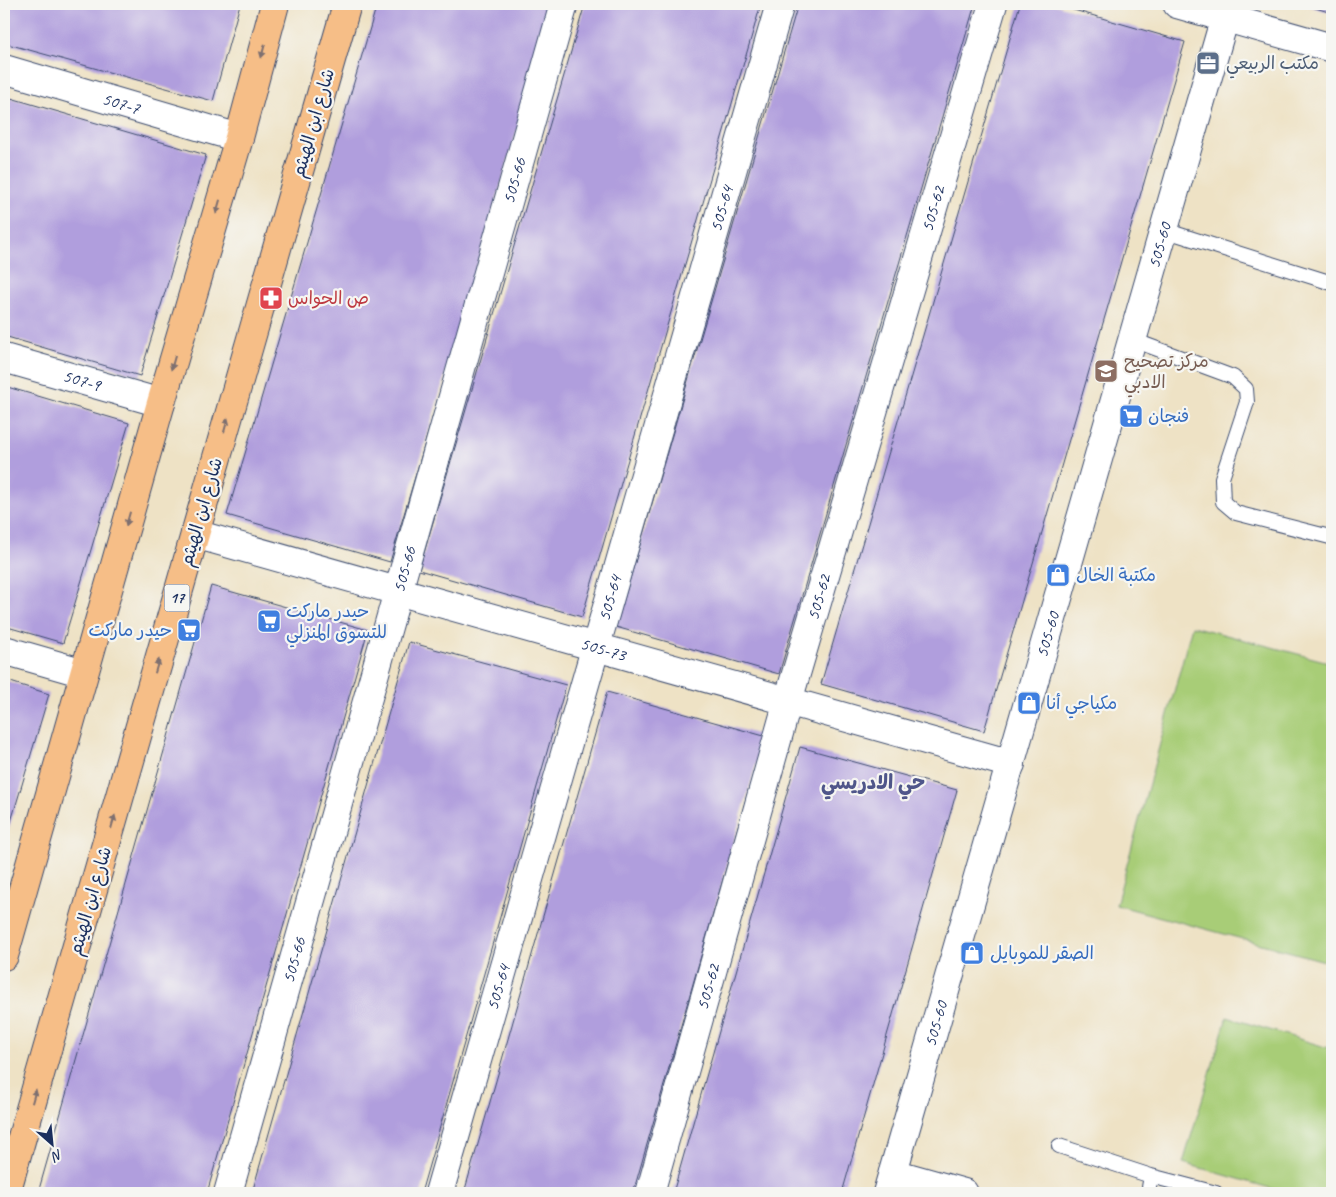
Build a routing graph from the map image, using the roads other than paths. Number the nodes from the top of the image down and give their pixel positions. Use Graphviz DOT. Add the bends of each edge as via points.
graph roads {
  1 [pos="275,4"];
  2 [pos="347,4"];
  3 [pos="564,4"];
  4 [pos="780,4"];
  5 [pos="993,4"];
  6 [pos="1177,4"];
  7 [pos="1226,17"];
  8 [pos="1332,48"];
  9 [pos="4,69"];
  10 [pos="239,138"];
  11 [pos="1164,230"];
  12 [pos="1332,283"];
  13 [pos="1132,340"];
  14 [pos="4,358"];
  15 [pos="161,403"];
  16 [pos="195,534"];
  17 [pos="1330,537"];
  18 [pos="399,591"];
  19 [pos="597,647"];
  20 [pos="4,650"];
  21 [pos="84,673"];
  22 [pos="788,701"];
  23 [pos="1010,764"];
  24 [pos="4,955"];
  25 [pos="1059,1146"];
  26 [pos="1151,1176"];
  27 [pos="890,1183"];
  28 [pos="6,1193"];
  29 [pos="228,1193"];
  30 [pos="439,1193"];
  31 [pos="650,1193"];
  32 [pos="964,1193"];
  33 [pos="1148,1193"];
  34 [pos="1216,1193"];
  1 -- 10 [label="main road, one-way"];
  16 -- 2 [label="main road, شارع ابن الهيثم / 17, one-way"];
  3 -- 18 [label="street, 505-66"];
  4 -- 19 [label="street, 505-64"];
  5 -- 22 [label="street, 505-62"];
  6 -- 7 [label="street"];
  7 -- 8 [label="street"];
  7 -- 11 [label="street, 505-60"];
  9 -- 10 [label="street, 507-7"];
  10 -- 15 [label="main road, one-way"];
  11 -- 12 [label="lane"];
  11 -- 13 [label="street, 505-60"];
  13 -- 17 [label="lane" via="1233,377 1246,389 1247,402 1222,478 1223,502 1236,513"];
  13 -- 23 [label="street, 505-60"];
  14 -- 15 [label="street, 507-9"];
  15 -- 21 [label="main road, one-way"];
  16 -- 18 [label="street, 505-73"];
  28 -- 16 [label="main road, شارع ابن الهيثم / 17, one-way"];
  18 -- 19 [label="street, 505-73"];
  18 -- 29 [label="street, 505-66"];
  19 -- 22 [label="street, 505-73"];
  19 -- 30 [label="street, 505-64"];
  20 -- 21 [label="street"];
  21 -- 24 [label="main road"];
  22 -- 23 [label="street, 505-73"];
  22 -- 31 [label="street, 505-62"];
  23 -- 27 [label="street, 505-60"];
  25 -- 26 [label="lane"];
  26 -- 33 [label="lane"];
  26 -- 34 [label="lane"];
  27 -- 32 [label="street"];
}
